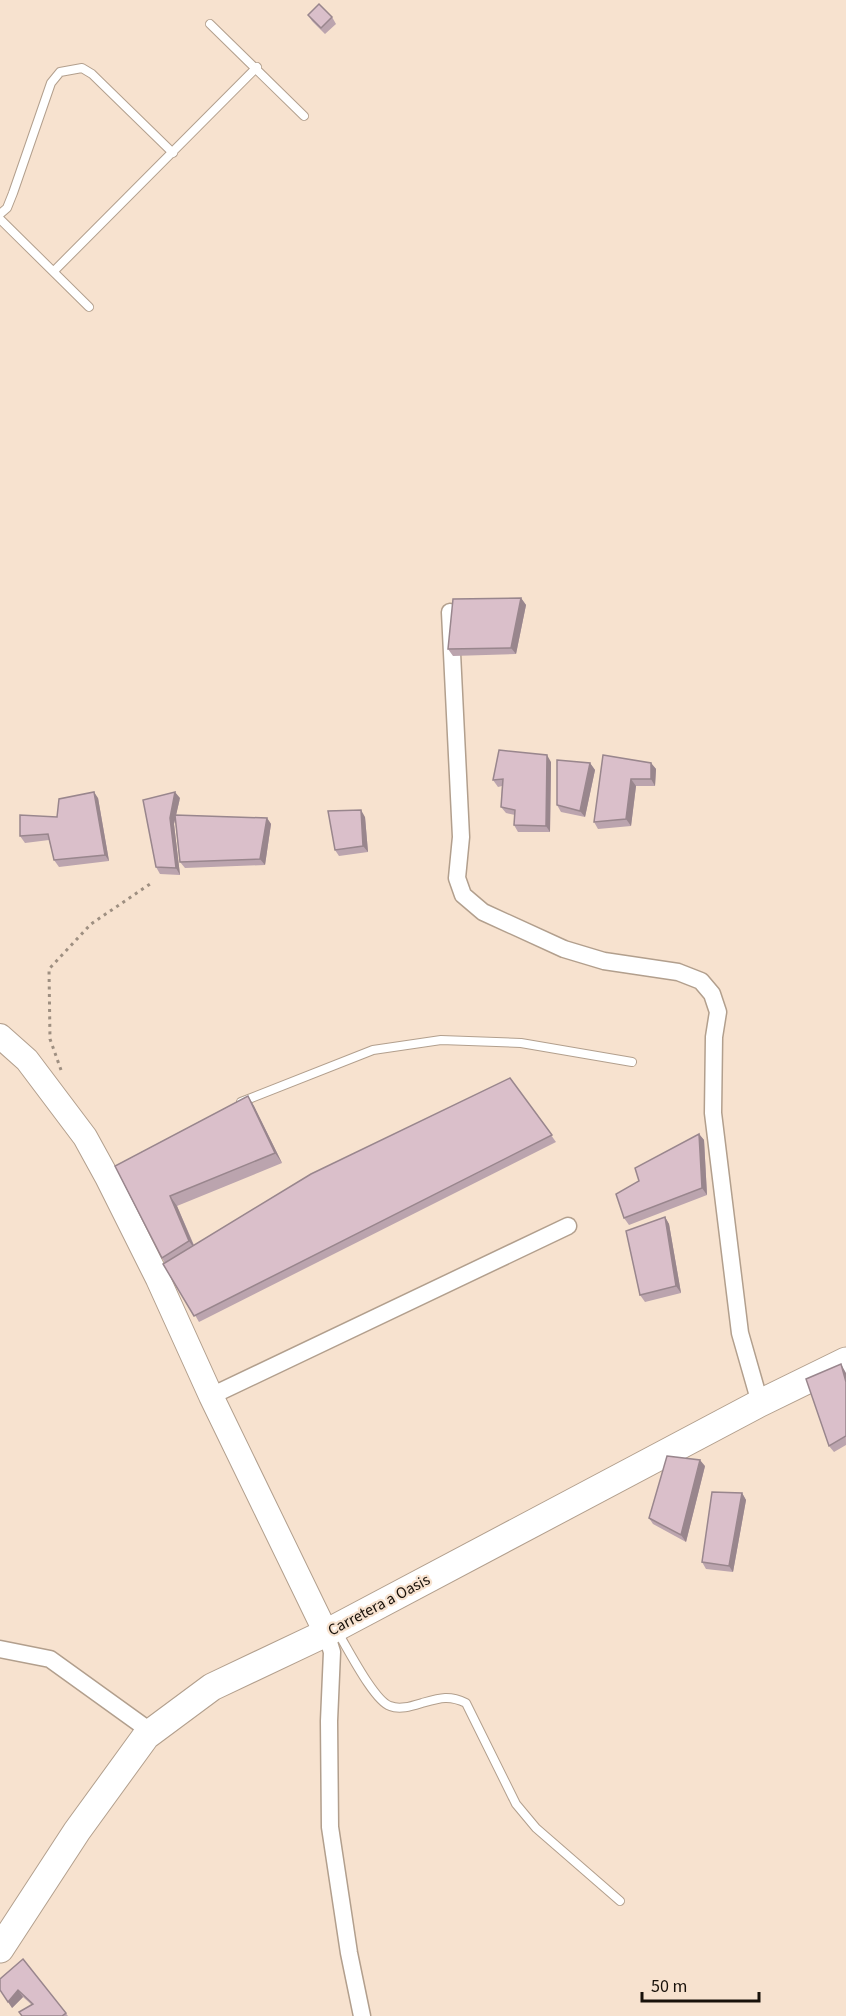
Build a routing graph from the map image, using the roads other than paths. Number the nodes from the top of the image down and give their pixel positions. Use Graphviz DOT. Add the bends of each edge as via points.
graph roads {
  1 [pos="210,24"];
  2 [pos="257,67"];
  3 [pos="304,116"];
  4 [pos="173,153"];
  5 [pos="0,214"];
  6 [pos="0,219"];
  7 [pos="54,271"];
  8 [pos="88,307"];
  9 [pos="450,612"];
  10 [pos="0,1036"];
  11 [pos="632,1062"];
  12 [pos="231,1108"];
  13 [pos="568,1226"];
  14 [pos="846,1361"];
  15 [pos="211,1396"];
  16 [pos="760,1403"];
  17 [pos="330,1631"];
  18 [pos="0,1649"];
  19 [pos="150,1731"];
  20 [pos="620,1901"];
  21 [pos="0,1949"];
  22 [pos="362,2016"];
  1 -- 2 [label="lane"];
  2 -- 3 [label="lane"];
  2 -- 4 [label="lane"];
  4 -- 5 [label="lane" via="92,74 82,68 60,72 51,83 7,208"];
  4 -- 7 [label="lane"];
  6 -- 7 [label="lane"];
  7 -- 8 [label="lane"];
  9 -- 16 [label="street" via="461,837 457,878 464,895 483,912 564,949 604,961 678,972 701,981 712,993 718,1012 712,1113 740,1333"];
  10 -- 15 [label="street" via="27,1060 112,1174"];
  11 -- 12 [label="lane" via="520,1043 441,1040 373,1050"];
  13 -- 15 [label="street"];
  14 -- 16 [label="main road, Carretera a Oasis"];
  15 -- 17 [label="street"];
  16 -- 17 [label="main road, Carretera a Oasis"];
  17 -- 19 [label="main road, Carretera a Oasis" via="212,1687"];
  17 -- 20 [label="lane" via="374,1692 389,1706 407,1707 454,1697 466,1703 516,1804 536,1828"];
  17 -- 22 [label="street" via="330,1827"];
  18 -- 19 [label="street" via="50,1659"];
  19 -- 21 [label="main road, Carretera a Oasis" via="77,1831"];
}
